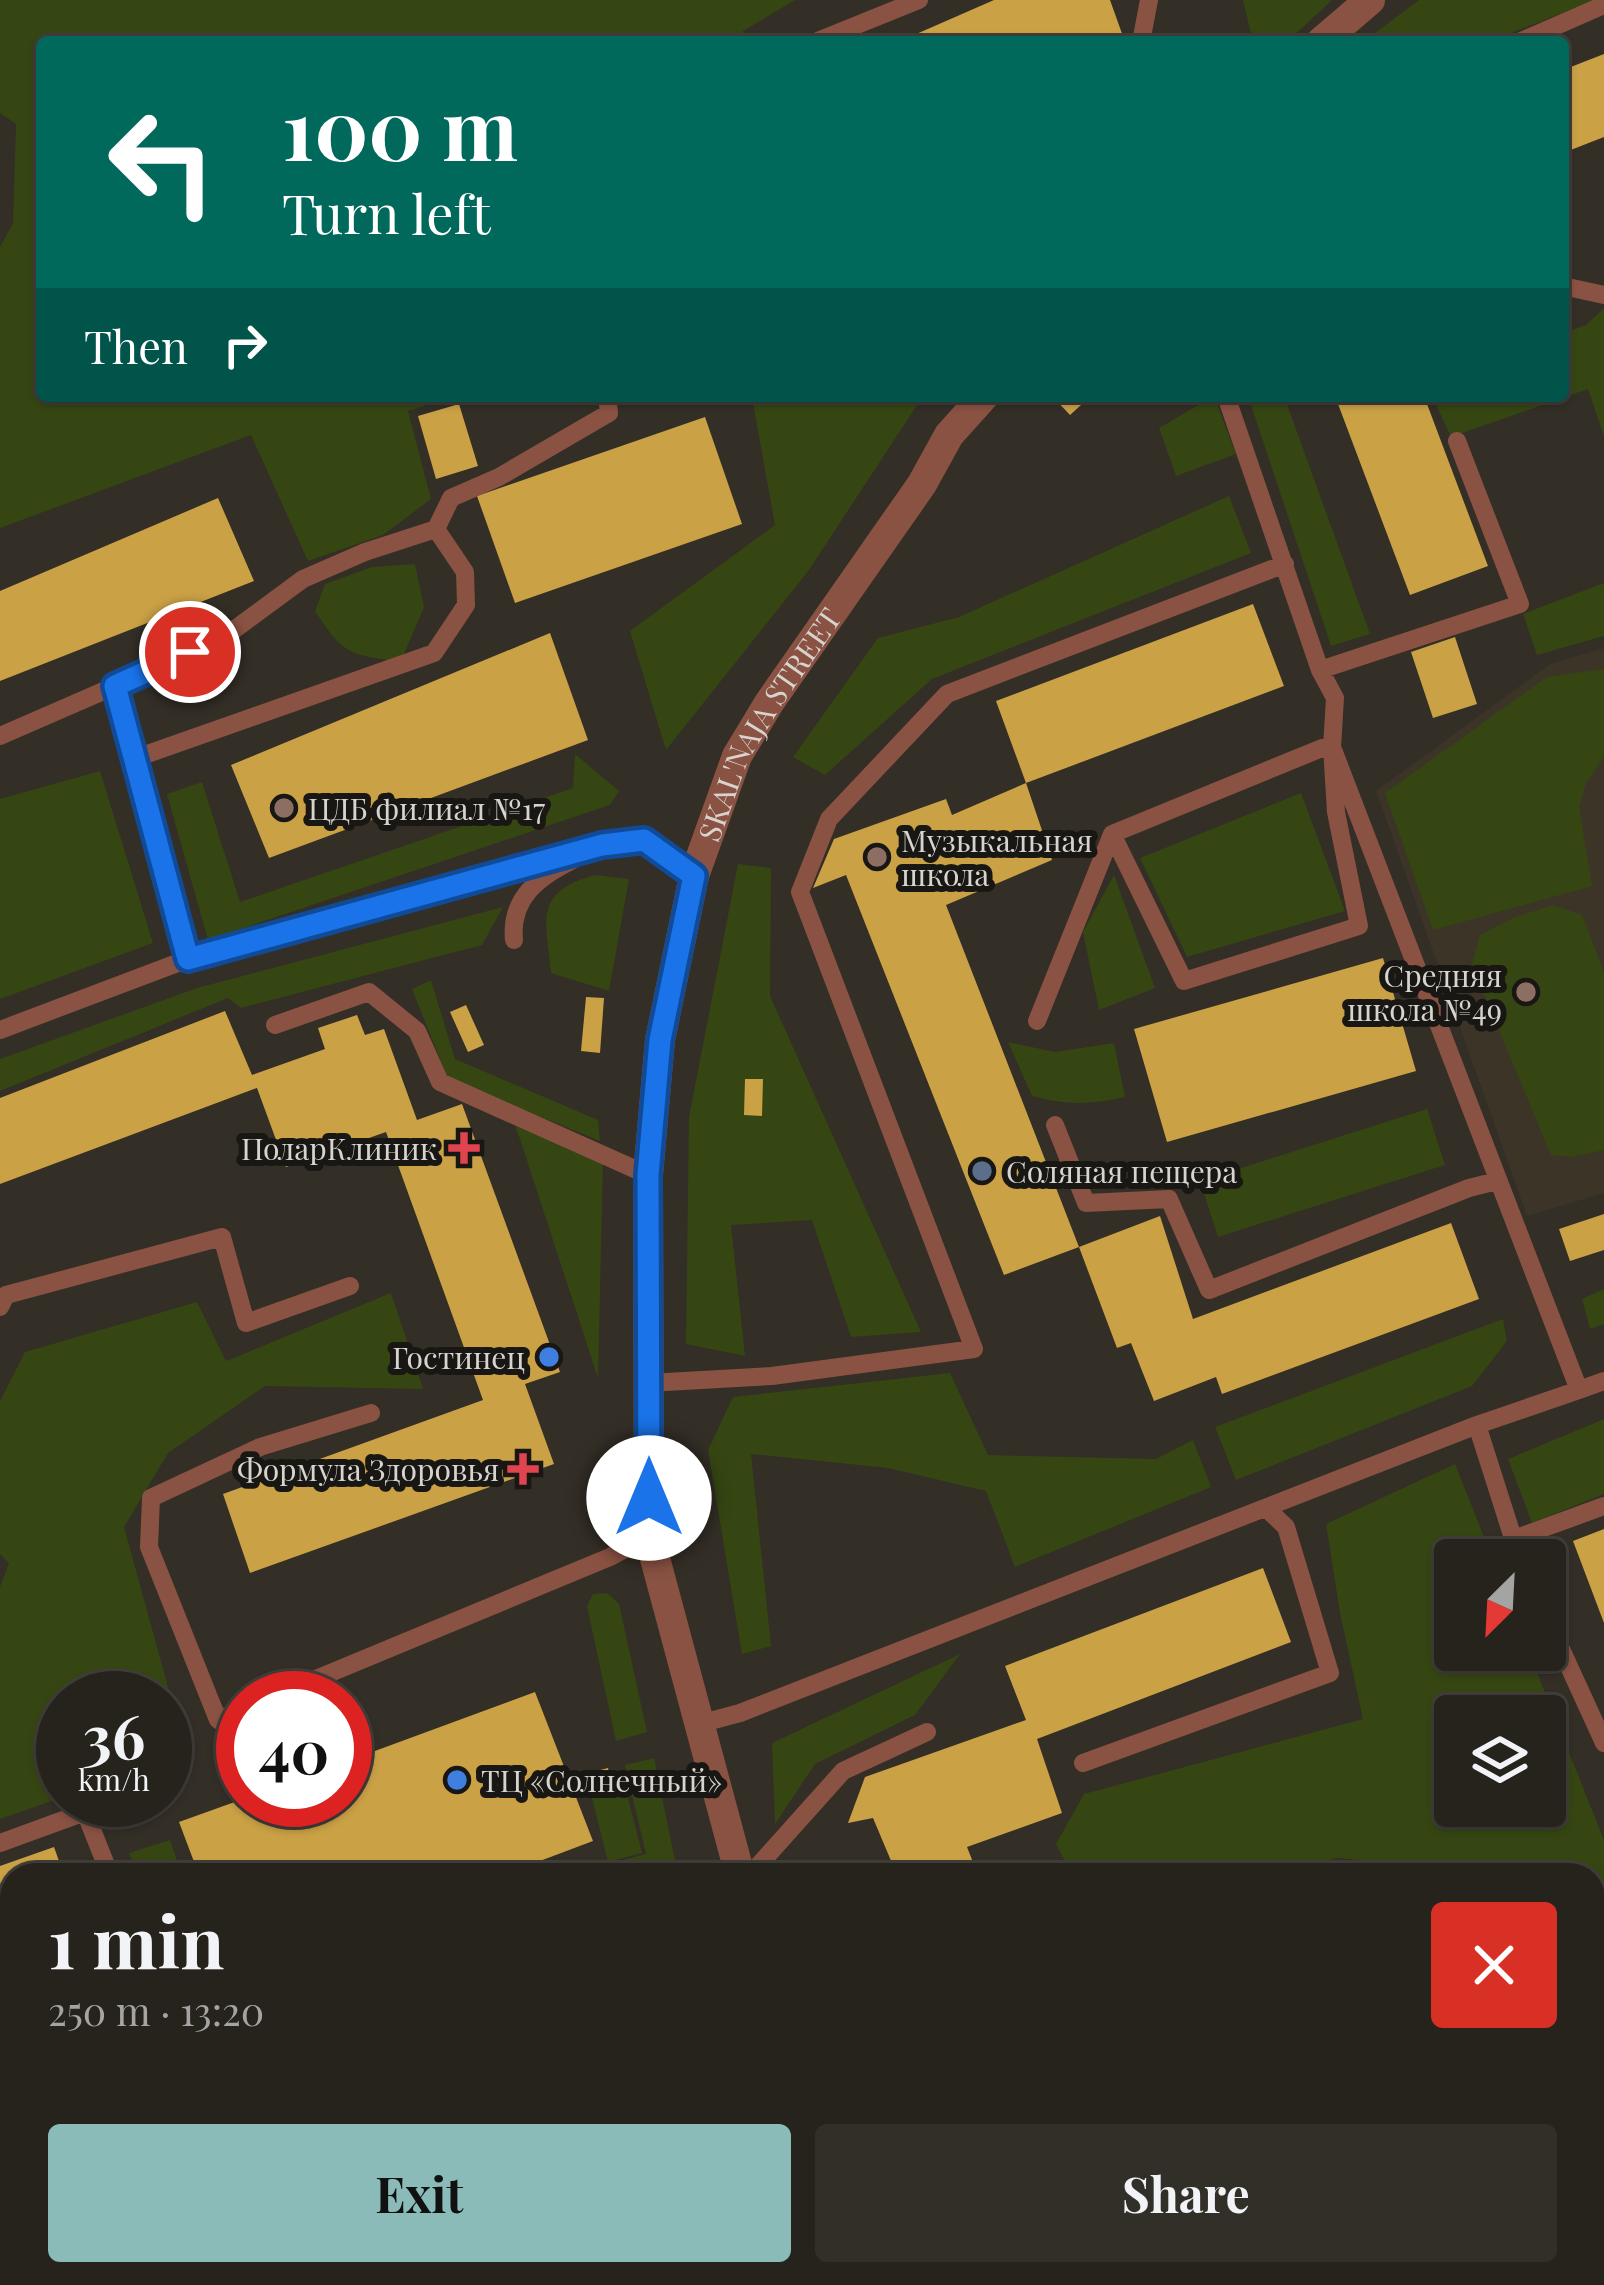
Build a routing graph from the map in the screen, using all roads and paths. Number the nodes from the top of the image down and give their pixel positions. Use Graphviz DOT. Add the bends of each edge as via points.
graph roads {
  1 [pos="919,0"];
  2 [pos="1149,0"];
  3 [pos="1370,0"];
  4 [pos="1604,5"];
  5 [pos="830,36"];
  6 [pos="1142,36"];
  7 [pos="1332,36"];
  8 [pos="1533,36"];
  9 [pos="1569,287"];
  10 [pos="1604,295"];
  11 [pos="608,402"];
  12 [pos="957,402"];
  13 [pos="979,402"];
  14 [pos="1228,402"];
  15 [pos="949,435"];
  16 [pos="1457,441"];
  17 [pos="436,529"];
  18 [pos="1285,564"];
  19 [pos="1320,670"];
  20 [pos="115,686"];
  21 [pos="0,736"];
  22 [pos="1332,747"];
  23 [pos="136,758"];
  24 [pos="1112,834"];
  25 [pos="602,845"];
  26 [pos="694,876"];
  27 [pos="514,940"];
  28 [pos="188,959"];
  29 [pos="1037,1021"];
  30 [pos="274,1024"];
  31 [pos="0,1030"];
  32 [pos="1055,1125"];
  33 [pos="648,1175"];
  34 [pos="1497,1181"];
  35 [pos="350,1286"];
  36 [pos="0,1306"];
  37 [pos="1604,1381"];
  38 [pos="648,1384"];
  39 [pos="1579,1390"];
  40 [pos="371,1413"];
  41 [pos="1478,1425"];
  42 [pos="1604,1506"];
  43 [pos="1267,1509"];
  44 [pos="649,1536"];
  45 [pos="1511,1539"];
  46 [pos="1514,1539"];
  47 [pos="1566,1660"];
  48 [pos="335,1671"];
  49 [pos="216,1715"];
  50 [pos="700,1724"];
  51 [pos="927,1732"];
  52 [pos="1604,1742"];
  53 [pos="1083,1763"];
  54 [pos="0,1843"];
  55 [pos="105,1863"];
  56 [pos="737,1863"];
  57 [pos="761,1863"];
  1 -- 5 [label="lane"];
  2 -- 6 [label="lane"];
  3 -- 7 [label="street"];
  4 -- 8 [label="lane"];
  9 -- 10 [label="lane"];
  11 -- 17 [label="lane" via="609,413 451,498"];
  12 -- 15 [label="lane"];
  13 -- 15 [label="street, SKAL'NAJA STREET"];
  14 -- 18 [label="lane"];
  15 -- 26 [label="street, SKAL'NAJA STREET" via="736,756"];
  16 -- 19 [label="lane" via="1520,604"];
  17 -- 20 [label="lane" via="303,579 227,635"];
  17 -- 23 [label="lane" via="465,572 466,605 434,653"];
  18 -- 19 [label="lane"];
  18 -- 38 [label="lane" via="946,694 829,819 800,892 974,1349"];
  19 -- 22 [label="lane" via="1335,698"];
  20 -- 21 [label="lane"];
  20 -- 23 [label="lane"];
  22 -- 24 [label="lane"];
  22 -- 24 [label="lane" via="1359,926 1184,981"];
  22 -- 34 [label="lane"];
  23 -- 28 [label="lane"];
  24 -- 29 [label="lane"];
  25 -- 26 [label="lane" via="644,840"];
  25 -- 27 [label="lane" via="537,878 512,920"];
  25 -- 28 [label="lane"];
  26 -- 33 [label="street, SKAL'NAJA STREET" via="660,1040"];
  28 -- 31 [label="lane"];
  30 -- 33 [label="lane" via="369,992 417,1031 440,1082"];
  32 -- 34 [label="lane" via="1086,1203 1168,1199 1209,1290"];
  33 -- 38 [label="street, SKAL'NAJA STREET"];
  34 -- 39 [label="lane"];
  35 -- 36 [label="lane" via="246,1323 222,1237 6,1295"];
  37 -- 39 [label="lane"];
  38 -- 44 [label="street, SKAL'NAJA STREET"];
  39 -- 41 [label="lane"];
  40 -- 49 [label="lane" via="260,1447 151,1498 148,1547"];
  41 -- 43 [label="lane"];
  41 -- 45 [label="lane"];
  42 -- 46 [label="lane"];
  43 -- 50 [label="lane"];
  43 -- 53 [label="lane" via="1286,1527 1330,1673"];
  44 -- 48 [label="lane"];
  44 -- 50 [label="street, SKAL'NAJA STREET"];
  47 -- 52 [label="lane"];
  50 -- 56 [label="street, SKAL'NAJA STREET"];
  51 -- 57 [label="lane" via="843,1771"];
  54 -- 55 [label="lane" via="85,1812"];
}
